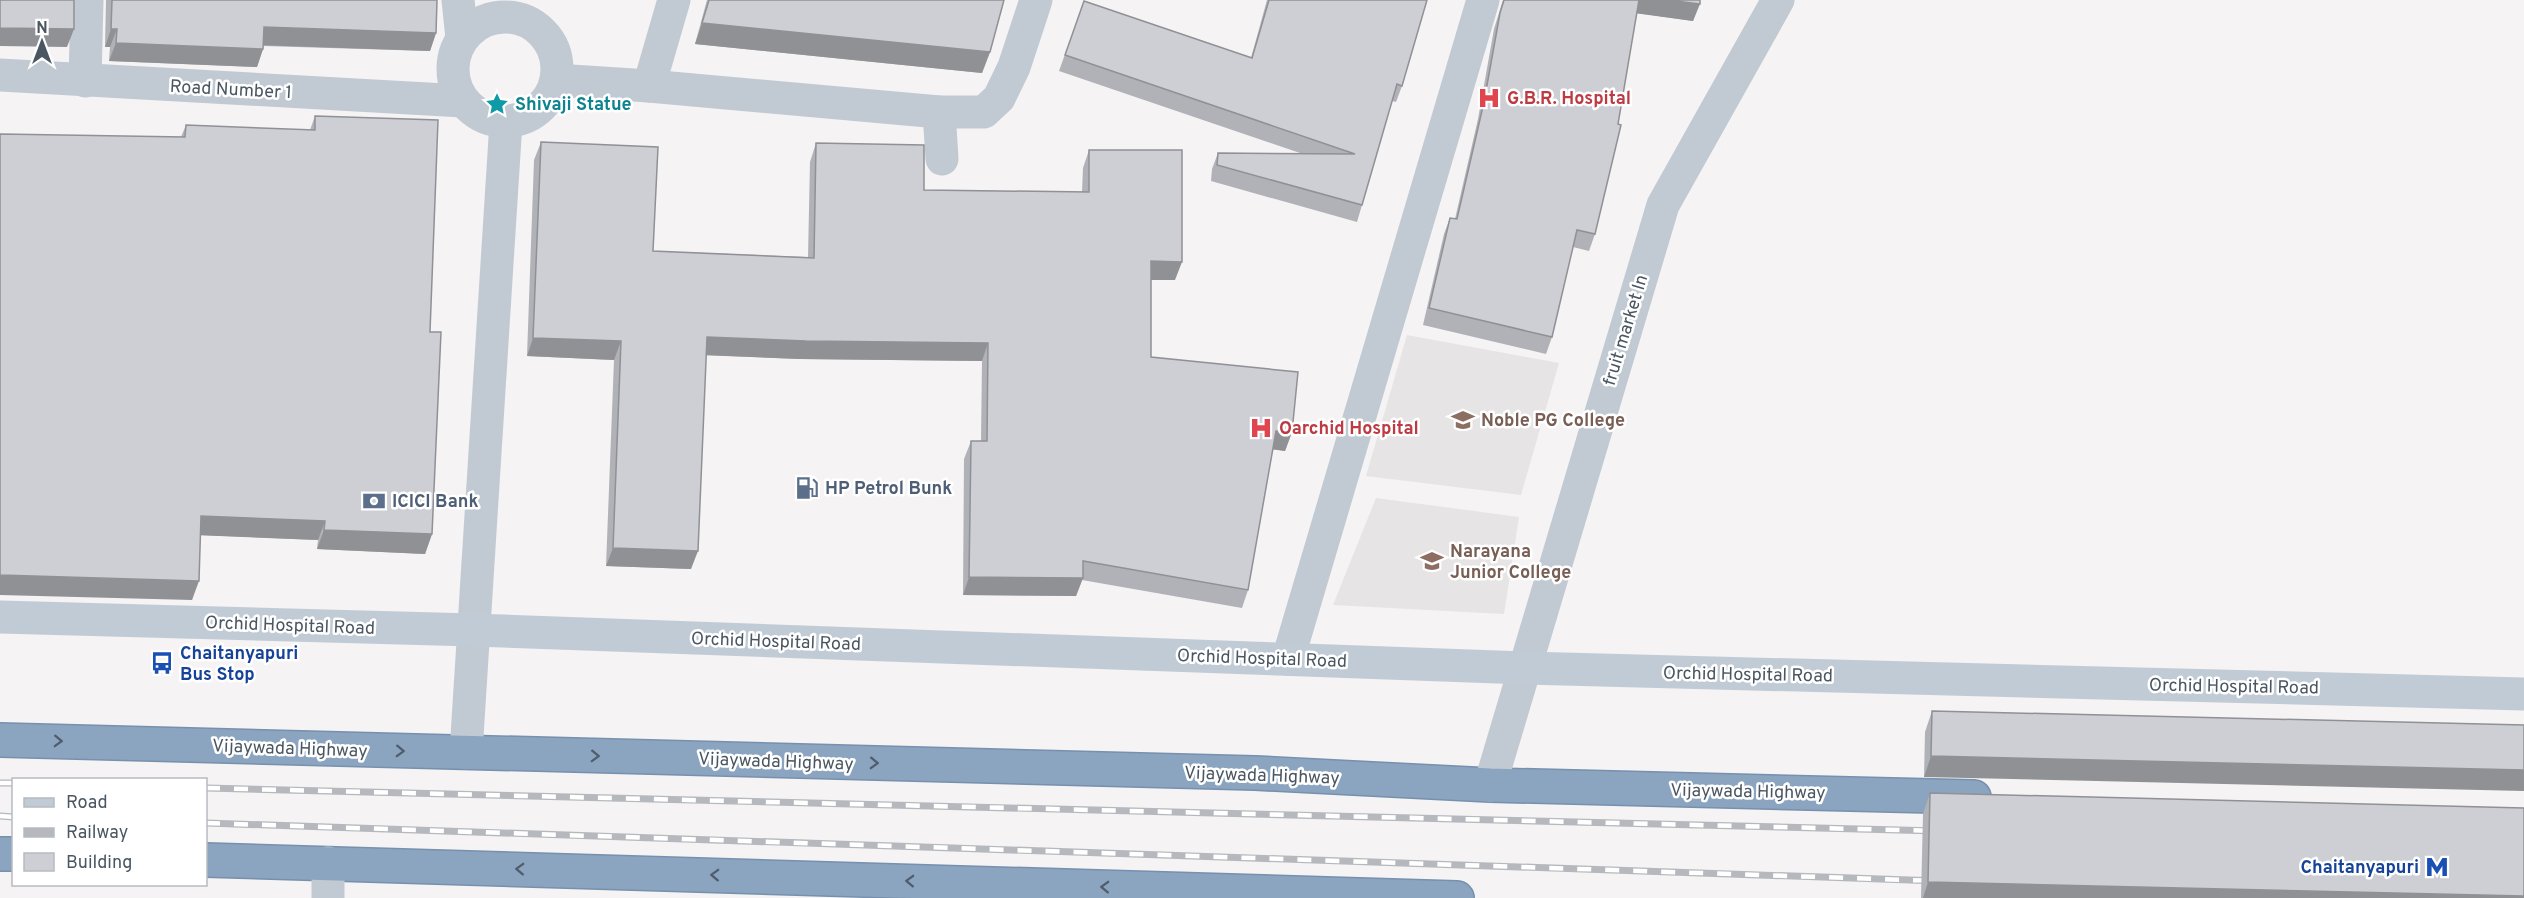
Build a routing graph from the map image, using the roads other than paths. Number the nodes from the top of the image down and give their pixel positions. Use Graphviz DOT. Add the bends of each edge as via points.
graph roads {
  1 [pos="87,0"];
  2 [pos="458,0"];
  3 [pos="674,0"];
  4 [pos="1036,0"];
  5 [pos="1483,0"];
  6 [pos="1778,0"];
  7 [pos="462,38"];
  8 [pos="0,75"];
  9 [pos="556,80"];
  10 [pos="86,81"];
  11 [pos="649,86"];
  12 [pos="463,101"];
  13 [pos="939,111"];
  14 [pos="506,122"];
  15 [pos="942,159"];
  16 [pos="0,617"];
  17 [pos="473,630"];
  18 [pos="1288,659"];
  19 [pos="1525,668"];
  20 [pos="2524,694"];
  21 [pos="0,740"];
  22 [pos="466,752"];
  23 [pos="1490,785"];
  24 [pos="2001,798"];
  25 [pos="207,860"];
  26 [pos="328,863"];
  27 [pos="328,898"];
  28 [pos="1457,898"];
  1 -- 10 [label="street"];
  2 -- 7 [label="street"];
  3 -- 11 [label="street"];
  4 -- 13 [label="street" via="1014,67 999,98 984,112"];
  5 -- 18 [label="street"];
  6 -- 19 [label="street, fruit market ln" via="1663,204"];
  7 -- 9 [label="street" via="491,19 521,20 539,30 553,47"];
  7 -- 12 [label="street" via="452,74"];
  8 -- 10 [label="street, Road Number 1"];
  9 -- 11 [label="street"];
  9 -- 14 [label="street" via="542,105 529,115"];
  10 -- 12 [label="street, Road Number 1"];
  11 -- 13 [label="street"];
  12 -- 14 [label="street" via="477,114"];
  13 -- 15 [label="street"];
  14 -- 17 [label="street"];
  16 -- 17 [label="street, Orchid Hospital Road"];
  17 -- 18 [label="street, Orchid Hospital Road"];
  17 -- 22 [label="street"];
  18 -- 19 [label="street, Orchid Hospital Road"];
  19 -- 20 [label="street, Orchid Hospital Road"];
  19 -- 23 [label="street, fruit market ln"];
  21 -- 22 [label="highway, Vijaywada Highway, one-way"];
  22 -- 23 [label="highway, Vijaywada Highway, one-way" via="1254,773"];
  23 -- 24 [label="highway, Vijaywada Highway"];
  25 -- 26 [label="highway"];
  26 -- 27 [label="street"];
  28 -- 26 [label="highway, one-way"];
}
